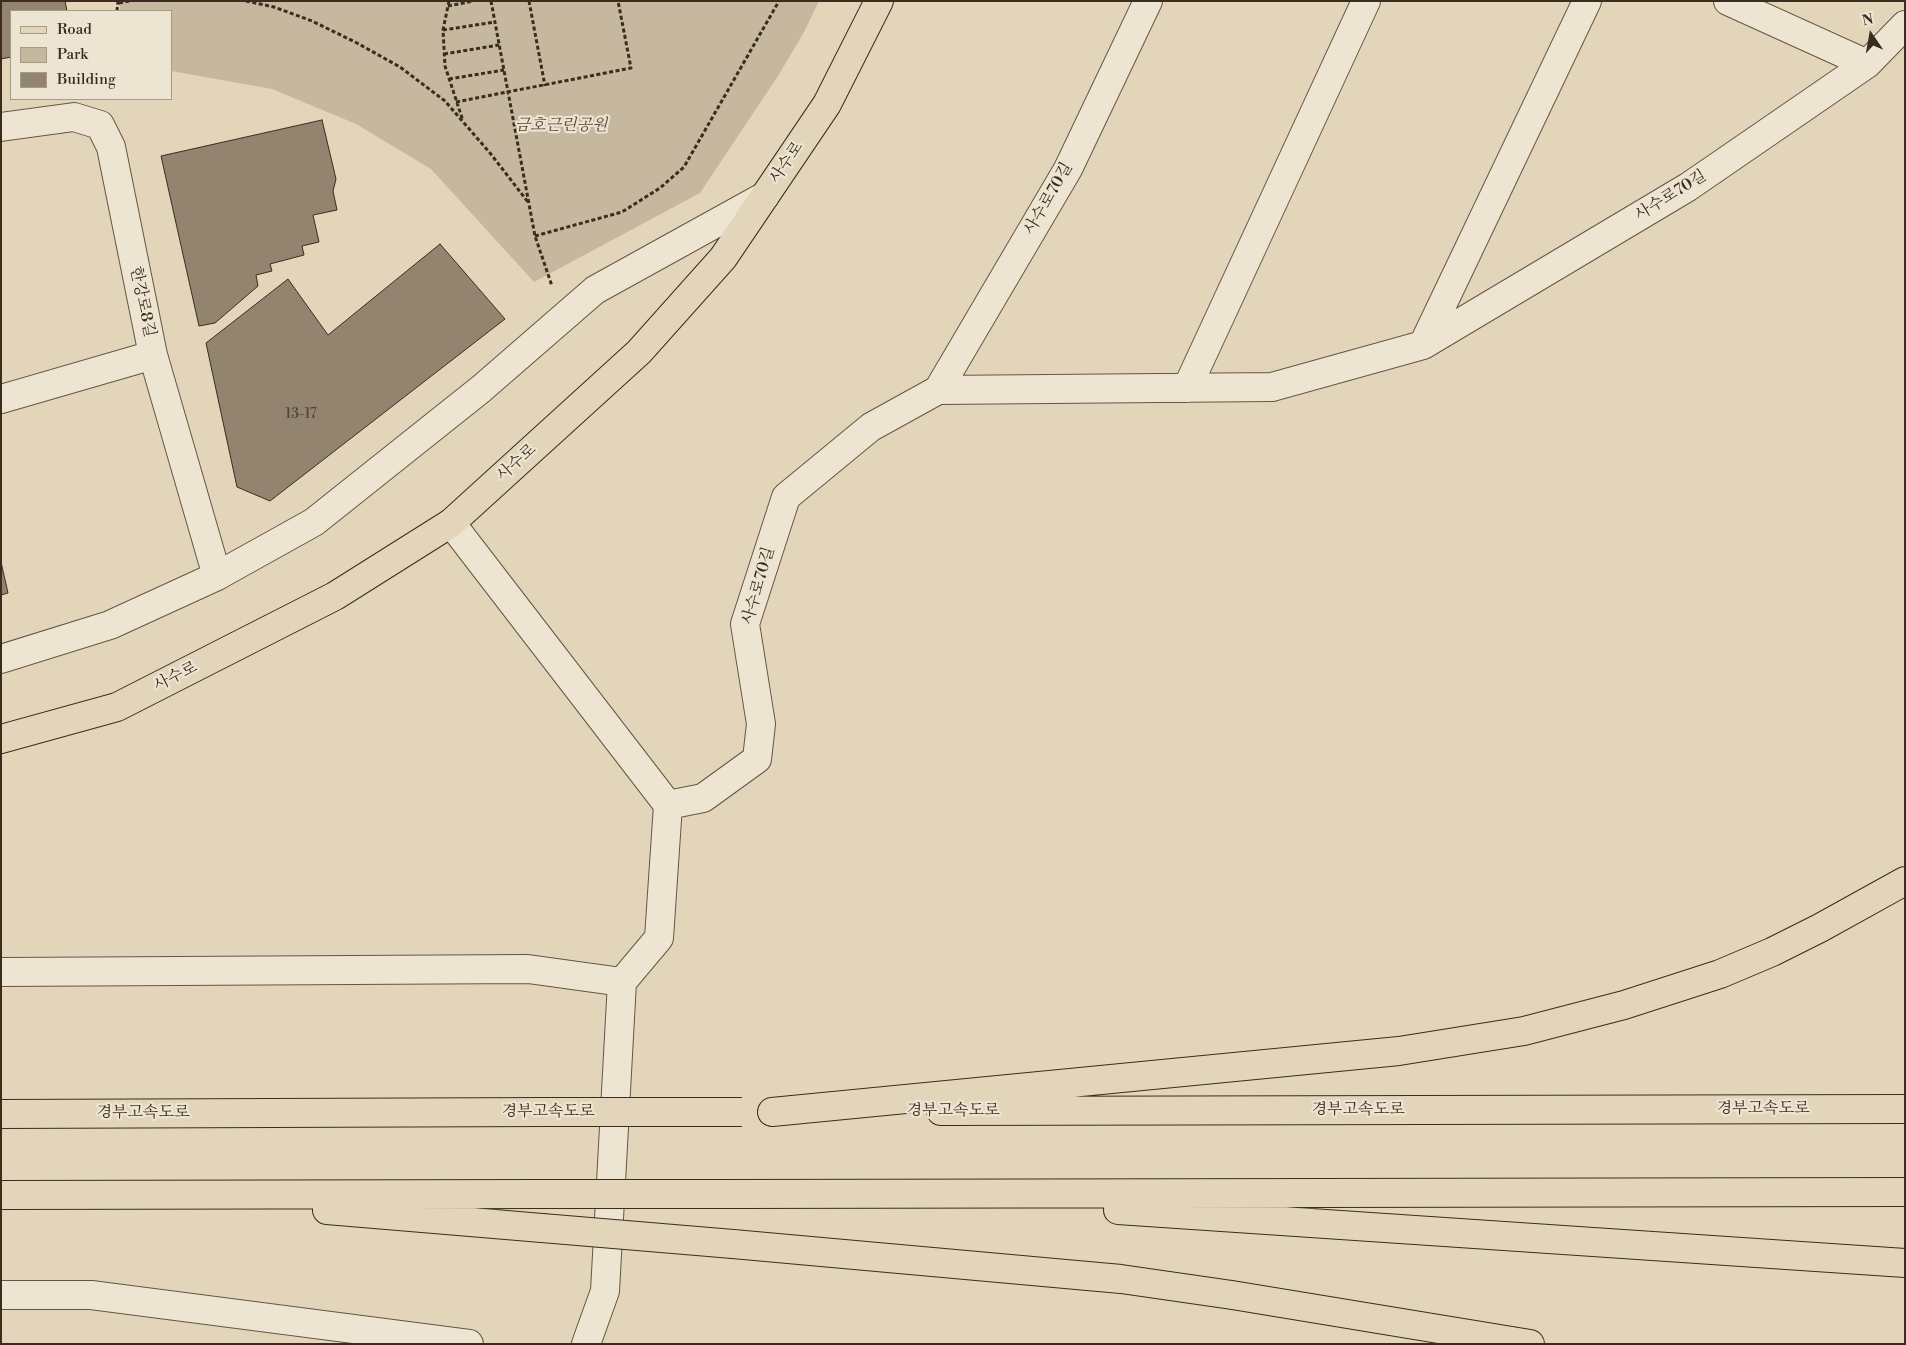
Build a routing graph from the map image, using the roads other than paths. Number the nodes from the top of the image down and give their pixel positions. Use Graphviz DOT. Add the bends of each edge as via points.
graph roads {
  1 [pos="879,1"];
  2 [pos="1148,1"];
  3 [pos="1366,1"];
  4 [pos="1587,1"];
  5 [pos="1728,1"];
  6 [pos="1905,25"];
  7 [pos="1867,64"];
  8 [pos="1,127"];
  9 [pos="765,196"];
  10 [pos="1423,345"];
  11 [pos="153,355"];
  12 [pos="1187,388"];
  13 [pos="938,390"];
  14 [pos="1,399"];
  15 [pos="451,523"];
  16 [pos="217,576"];
  17 [pos="1,659"];
  18 [pos="1,739"];
  19 [pos="668,805"];
  20 [pos="1905,881"];
  21 [pos="1,972"];
  22 [pos="622,982"];
  23 [pos="1905,1109"];
  24 [pos="772,1112"];
  25 [pos="1,1114"];
  26 [pos="1905,1192"];
  27 [pos="869,1193"];
  28 [pos="139,1194"];
  29 [pos="1,1195"];
  30 [pos="1905,1263"];
  31 [pos="1,1295"];
  32 [pos="469,1344"];
  33 [pos="586,1344"];
  34 [pos="1530,1344"];
  1 -- 9 [label="main road, 사수로" via="827,104"];
  2 -- 13 [label="street, 사수로70길" via="1068,169"];
  3 -- 12 [label="street"];
  4 -- 10 [label="street"];
  5 -- 7 [label="street"];
  6 -- 7 [label="street, 사수로70길"];
  7 -- 10 [label="street, 사수로70길" via="1688,187"];
  8 -- 11 [label="street, 한강로8길" via="74,117 100,125 111,148"];
  9 -- 15 [label="main road, 사수로" via="723,258 639,352"];
  9 -- 16 [label="street" via="595,290 481,389 314,522"];
  10 -- 12 [label="street, 사수로70길" via="1272,387"];
  11 -- 14 [label="street"];
  11 -- 16 [label="street, 한강로8길"];
  12 -- 13 [label="street, 사수로70길"];
  13 -- 19 [label="street, 사수로70길" via="871,427 786,497 745,624 761,724 757,759 703,798"];
  15 -- 18 [label="main road, 사수로" via="335,596 117,707"];
  15 -- 19 [label="street"];
  16 -- 17 [label="street" via="110,625"];
  19 -- 22 [label="street" via="660,938"];
  20 -- 24 [label="main road" via="1820,928 1720,974 1624,1005 1524,1031 1399,1051"];
  21 -- 22 [label="street" via="528,969"];
  22 -- 33 [label="street" via="605,1292"];
  23 -- 24 [label="main road, 경부고속도로"];
  24 -- 25 [label="main road, 경부고속도로, bridge"];
  26 -- 27 [label="main road"];
  27 -- 28 [label="main road, bridge"];
  27 -- 30 [label="main road"];
  28 -- 29 [label="main road"];
  28 -- 34 [label="main road, bridge" via="1121,1279"];
  31 -- 32 [label="street" via="91,1295"];
}
